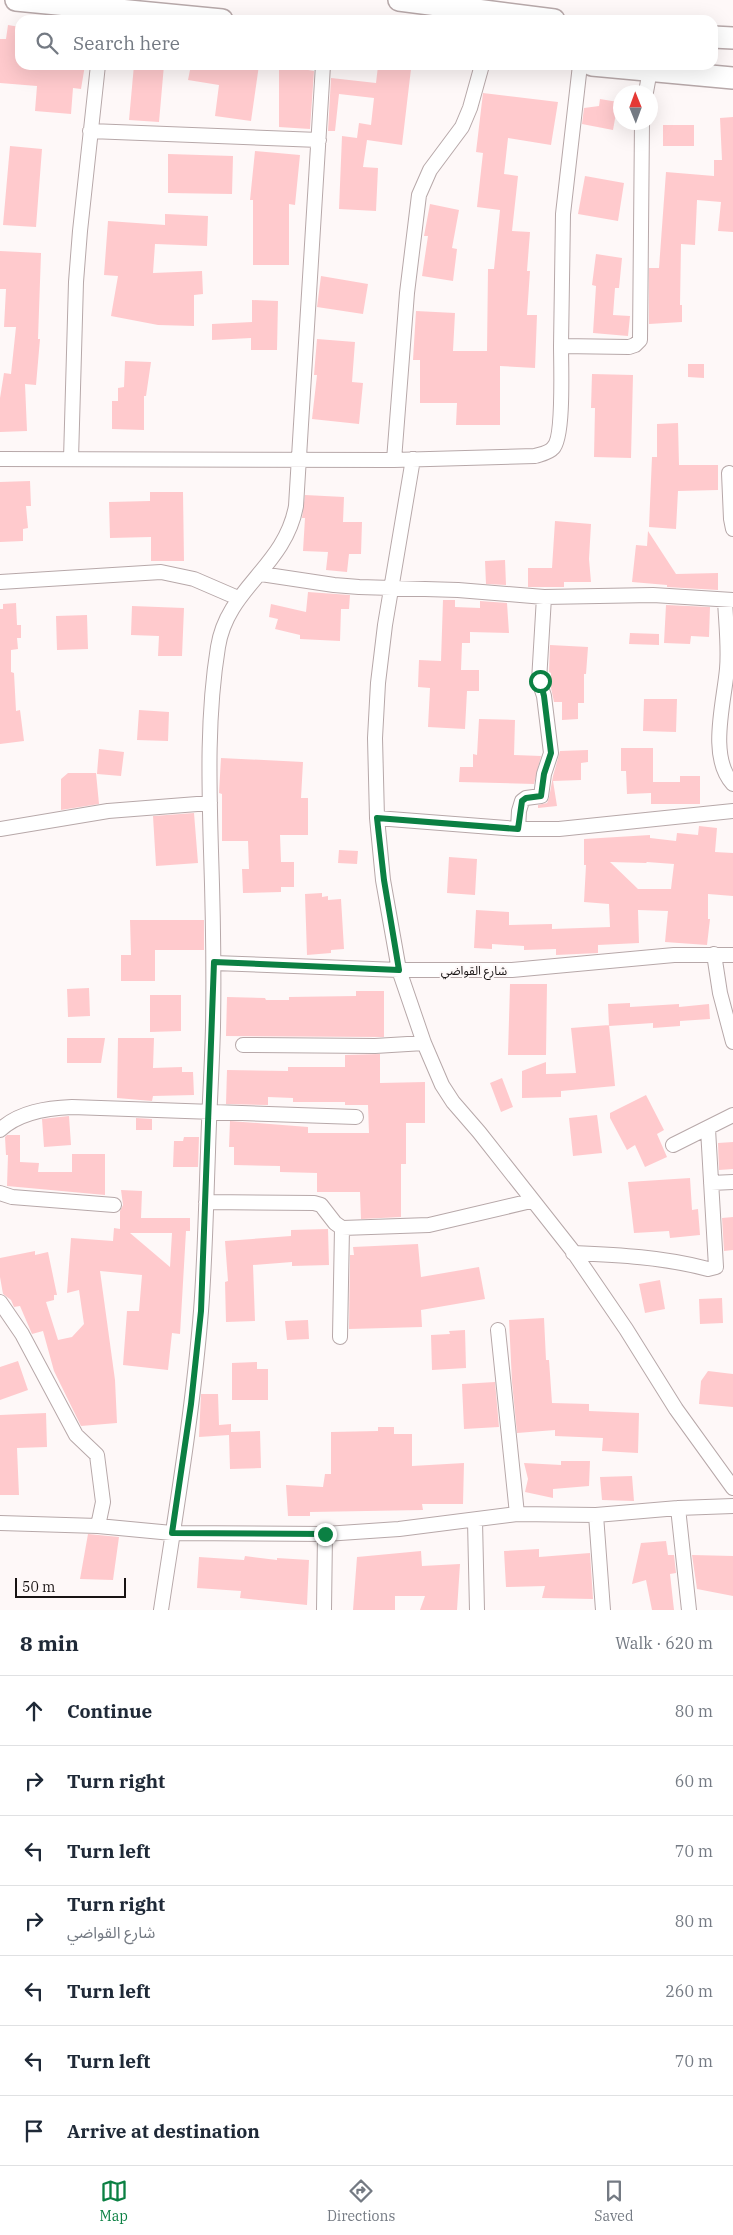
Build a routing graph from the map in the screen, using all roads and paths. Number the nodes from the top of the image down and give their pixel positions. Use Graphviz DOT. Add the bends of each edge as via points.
graph roads {
  1 [pos="16,0"];
  2 [pos="399,0"];
  3 [pos="103,14"];
  4 [pos="123,15"];
  5 [pos="515,15"];
  6 [pos="718,36"];
  7 [pos="733,38"];
  8 [pos="97,70"];
  9 [pos="323,70"];
  10 [pos="481,70"];
  11 [pos="579,70"];
  12 [pos="651,70"];
  13 [pos="667,70"];
  14 [pos="733,78"];
  15 [pos="647,85"];
  16 [pos="642,130"];
  17 [pos="90,131"];
  18 [pos="319,140"];
  19 [pos="561,346"];
  20 [pos="300,458"];
  21 [pos="0,459"];
  22 [pos="72,459"];
  23 [pos="413,459"];
  24 [pos="394,460"];
  25 [pos="729,473"];
  26 [pos="733,529"];
  27 [pos="261,574"];
  28 [pos="0,582"];
  29 [pos="392,587"];
  30 [pos="544,597"];
  31 [pos="238,598"];
  32 [pos="729,600"];
  33 [pos="729,686"];
  34 [pos="733,784"];
  35 [pos="210,803"];
  36 [pos="733,811"];
  37 [pos="377,818"];
  38 [pos="0,829"];
  39 [pos="518,829"];
  40 [pos="714,954"];
  41 [pos="733,955"];
  42 [pos="214,962"];
  43 [pos="399,970"];
  44 [pos="733,1042"];
  45 [pos="424,1043"];
  46 [pos="243,1045"];
  47 [pos="209,1111"];
  48 [pos="733,1115"];
  49 [pos="356,1117"];
  50 [pos="708,1129"];
  51 [pos="0,1130"];
  52 [pos="673,1145"];
  53 [pos="711,1182"];
  54 [pos="733,1182"];
  55 [pos="0,1193"];
  56 [pos="531,1201"];
  57 [pos="206,1202"];
  58 [pos="114,1205"];
  59 [pos="342,1228"];
  60 [pos="573,1253"];
  61 [pos="0,1302"];
  62 [pos="498,1330"];
  63 [pos="340,1337"];
  64 [pos="733,1488"];
  65 [pos="733,1506"];
  66 [pos="678,1508"];
  67 [pos="517,1514"];
  68 [pos="596,1515"];
  69 [pos="475,1521"];
  70 [pos="0,1523"];
  71 [pos="98,1526"];
  72 [pos="172,1533"];
  73 [pos="325,1534"];
  74 [pos="160,1610"];
  75 [pos="324,1610"];
  76 [pos="477,1610"];
  77 [pos="604,1610"];
  78 [pos="689,1610"];
  1 -- 3 [label="highway"];
  2 -- 5 [label="highway"];
  3 -- 4 [label="highway"];
  6 -- 7 [label="highway"];
  8 -- 17 [label="street"];
  9 -- 18 [label="street"];
  10 -- 24 [label="street" via="462,126 430,170 420,195 407,293"];
  11 -- 19 [label="street" via="563,214"];
  12 -- 15 [label="street"];
  13 -- 14 [label="highway"];
  16 -- 19 [label="street" via="640,340 629,347"];
  17 -- 18 [label="street"];
  17 -- 22 [label="street" via="76,282"];
  18 -- 20 [label="street"];
  19 -- 23 [label="street" via="560,416 554,448 535,456"];
  20 -- 22 [label="street"];
  20 -- 24 [label="street"];
  20 -- 27 [label="street" via="294,521 280,550"];
  21 -- 22 [label="street"];
  23 -- 24 [label="street"];
  23 -- 29 [label="street"];
  25 -- 26 [label="street"];
  27 -- 29 [label="street" via="334,585"];
  27 -- 31 [label="street"];
  28 -- 31 [label="street" via="161,572 194,580"];
  29 -- 30 [label="street"];
  29 -- 37 [label="street" via="378,683 375,738"];
  30 -- 32 [label="street" via="653,595"];
  30 -- 39 [label="street" via="540,681 551,753 541,796 522,801"];
  31 -- 35 [label="street" via="223,624 218,645 210,725"];
  32 -- 33 [label="street"];
  33 -- 34 [label="street" via="720,758"];
  35 -- 38 [label="street" via="108,811"];
  35 -- 42 [label="street"];
  36 -- 39 [label="street" via="591,826"];
  37 -- 39 [label="street"];
  37 -- 43 [label="street"];
  40 -- 41 [label="street, شارع القواضي"];
  40 -- 43 [label="street, شارع القواضي" via="512,970"];
  40 -- 44 [label="street"];
  42 -- 43 [label="street, شارع القواضي"];
  42 -- 47 [label="street"];
  43 -- 45 [label="street"];
  45 -- 46 [label="street"];
  45 -- 56 [label="street" via="453,1102"];
  47 -- 49 [label="street"];
  47 -- 51 [label="street" via="55,1108 14,1120"];
  47 -- 57 [label="street"];
  48 -- 50 [label="street"];
  50 -- 52 [label="street"];
  50 -- 53 [label="street"];
  53 -- 54 [label="street"];
  53 -- 60 [label="street" via="717,1265 712,1270 657,1258"];
  55 -- 58 [label="street" via="12,1198"];
  56 -- 59 [label="street" via="429,1225"];
  56 -- 60 [label="street"];
  57 -- 59 [label="street" via="314,1203 321,1205"];
  57 -- 72 [label="street" via="201,1311"];
  59 -- 63 [label="street"];
  60 -- 64 [label="street" via="676,1409"];
  61 -- 71 [label="street" via="22,1334 76,1435 97,1455 102,1502"];
  62 -- 67 [label="street"];
  65 -- 66 [label="street"];
  66 -- 68 [label="street"];
  66 -- 78 [label="street"];
  67 -- 68 [label="street"];
  67 -- 69 [label="street"];
  68 -- 77 [label="street"];
  69 -- 73 [label="street"];
  69 -- 76 [label="street"];
  70 -- 71 [label="street"];
  71 -- 72 [label="street"];
  72 -- 73 [label="street"];
  72 -- 74 [label="street"];
  73 -- 75 [label="street"];
}
